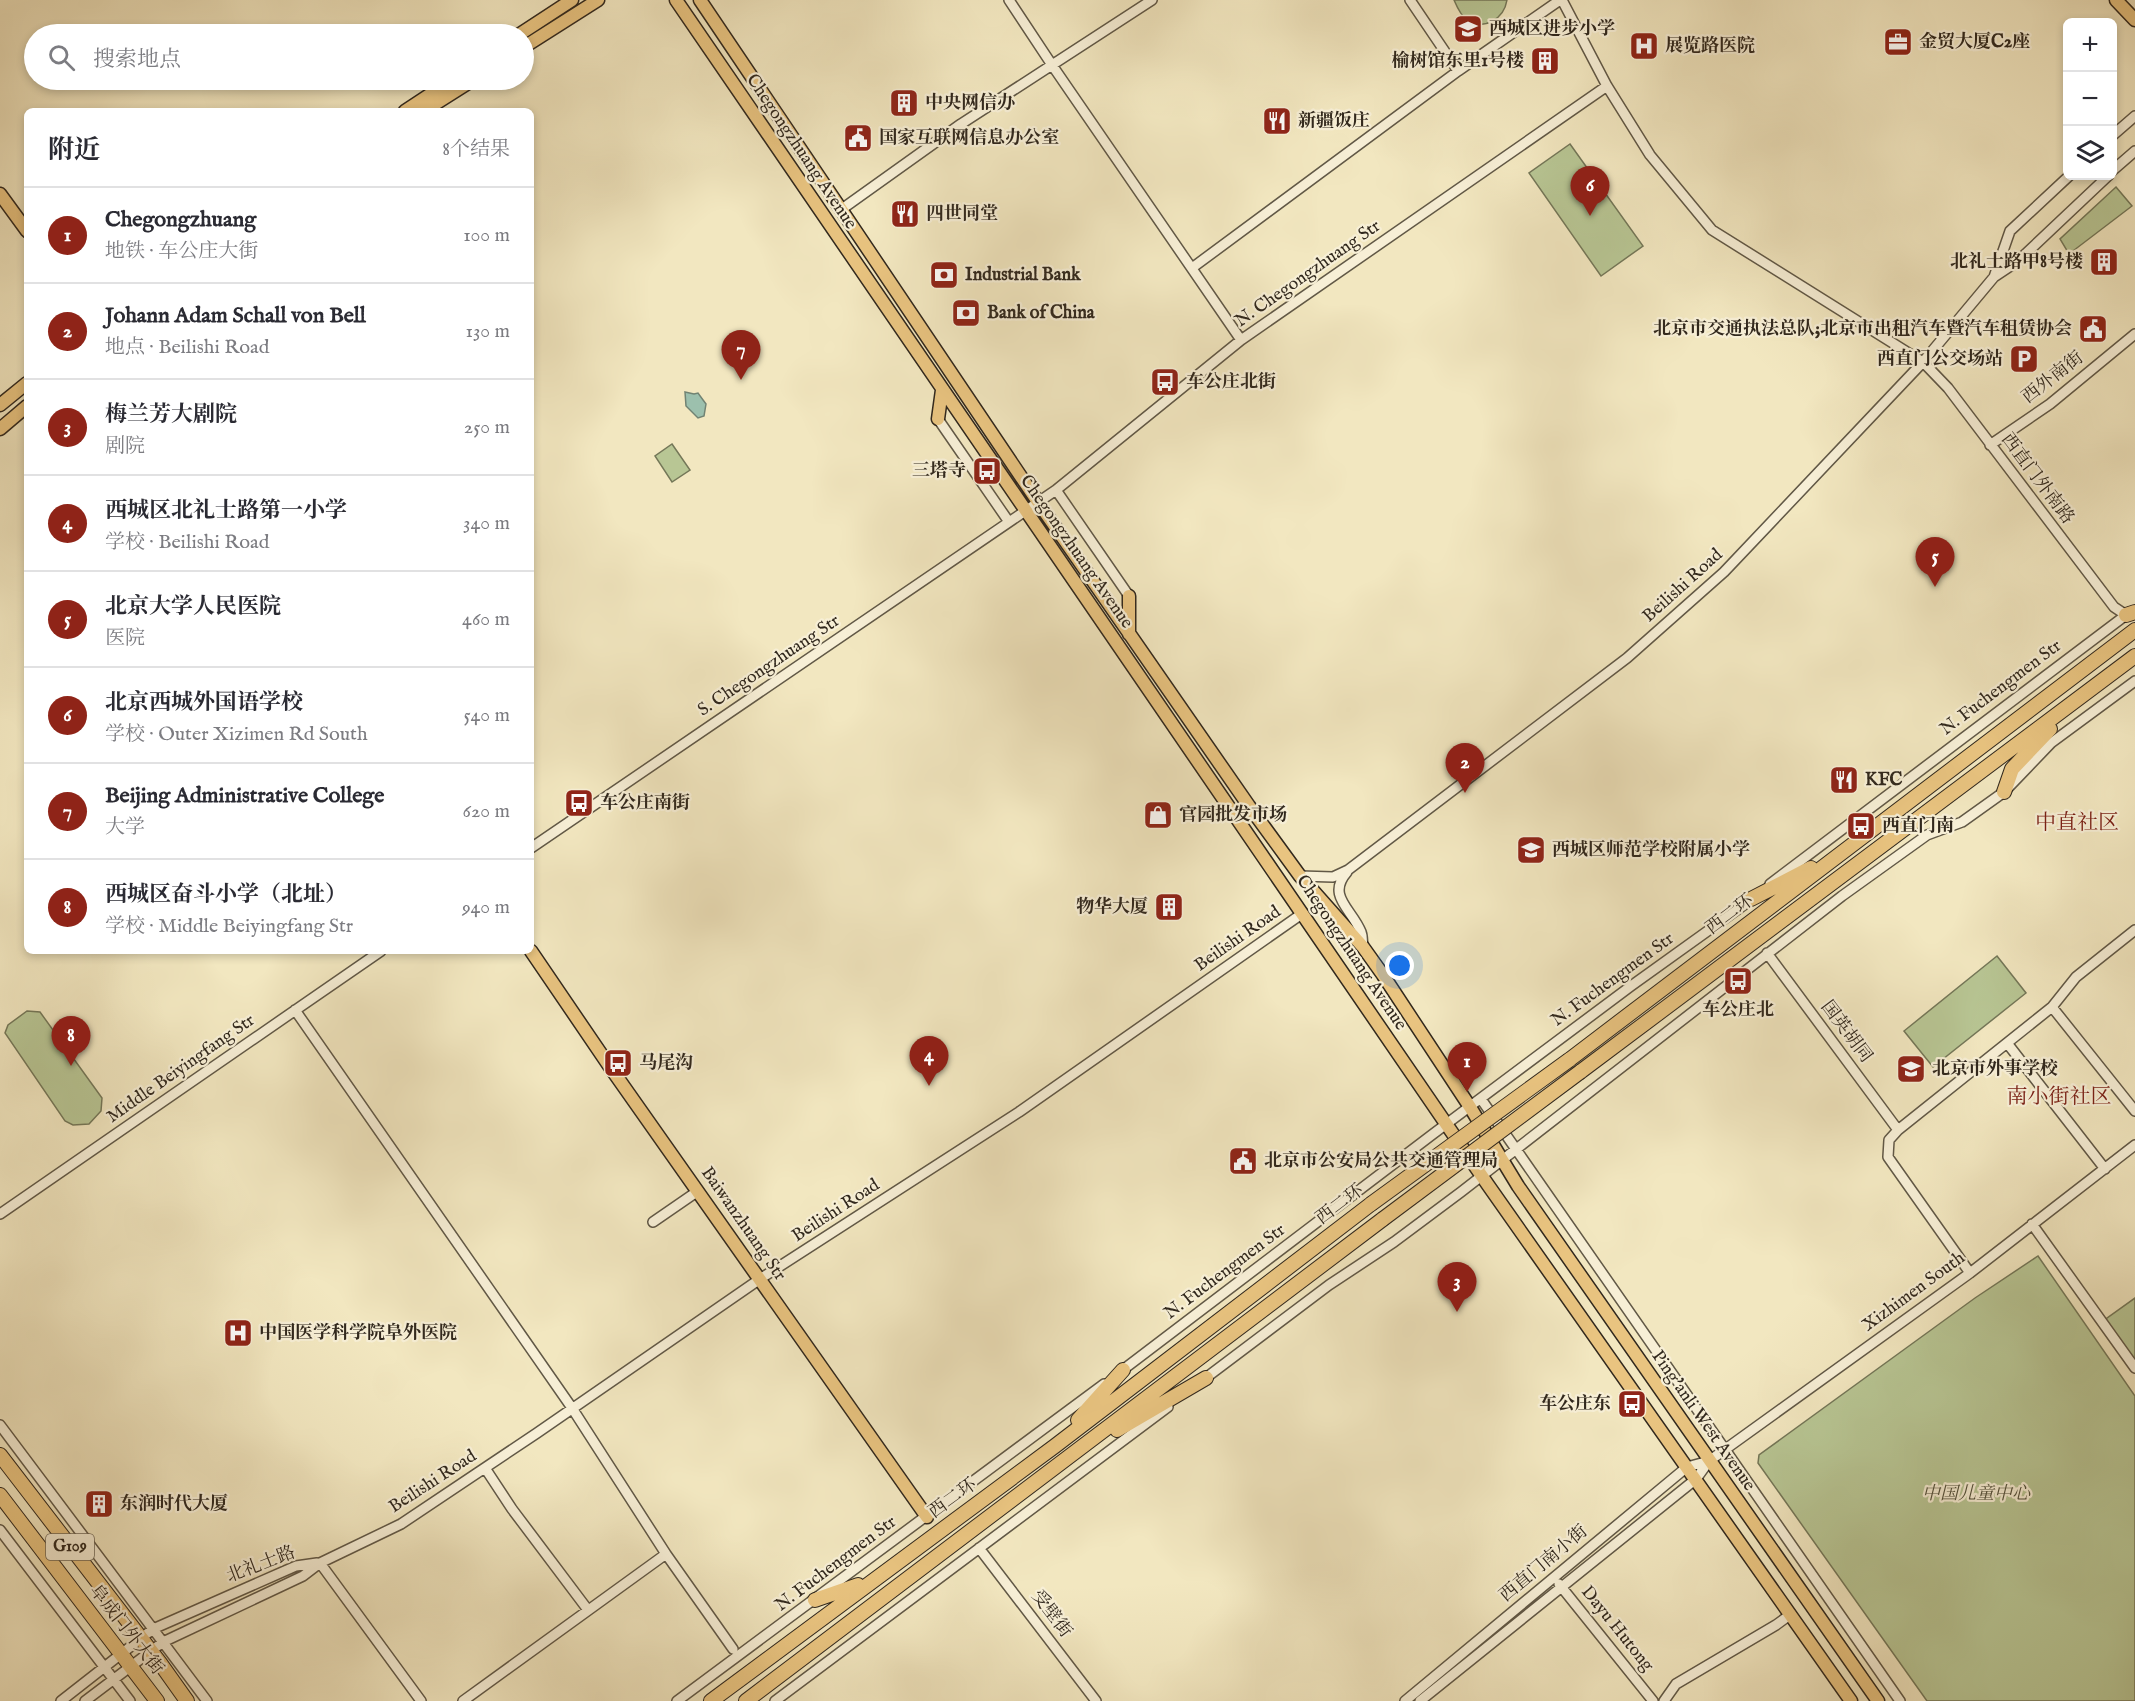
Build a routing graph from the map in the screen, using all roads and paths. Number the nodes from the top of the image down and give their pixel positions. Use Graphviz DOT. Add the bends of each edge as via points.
graph roads {
  1 [pos="572,0"];
  2 [pos="598,0"];
  3 [pos="676,0"];
  4 [pos="700,0"];
  5 [pos="1010,0"];
  6 [pos="1152,0"];
  7 [pos="1410,0"];
  8 [pos="1561,0"];
  9 [pos="2116,0"];
  10 [pos="2135,20"];
  11 [pos="534,25"];
  12 [pos="534,41"];
  13 [pos="1052,65"];
  14 [pos="1458,71"];
  15 [pos="1606,86"];
  16 [pos="437,90"];
  17 [pos="457,90"];
  18 [pos="410,108"];
  19 [pos="429,108"];
  20 [pos="2135,116"];
  21 [pos="2117,132"];
  22 [pos="2135,151"];
  23 [pos="2117,167"];
  24 [pos="2065,180"];
  25 [pos="2104,180"];
  26 [pos="0,194"];
  27 [pos="842,209"];
  28 [pos="24,227"];
  29 [pos="1192,268"];
  30 [pos="1994,277"];
  31 [pos="2135,334"];
  32 [pos="1242,340"];
  33 [pos="1923,362"];
  34 [pos="24,385"];
  35 [pos="942,390"];
  36 [pos="0,405"];
  37 [pos="24,409"];
  38 [pos="938,419"];
  39 [pos="0,429"];
  40 [pos="1990,445"];
  41 [pos="1056,490"];
  42 [pos="1038,502"];
  43 [pos="1025,511"];
  44 [pos="1009,522"];
  45 [pos="1130,596"];
  46 [pos="2132,611"];
  47 [pos="2135,630"];
  48 [pos="1129,634"];
  49 [pos="2134,657"];
  50 [pos="2135,681"];
  51 [pos="2066,706"];
  52 [pos="2004,792"];
  53 [pos="534,846"];
  54 [pos="1850,847"];
  55 [pos="1348,870"];
  56 [pos="1300,876"];
  57 [pos="1751,899"];
  58 [pos="1303,914"];
  59 [pos="2135,930"];
  60 [pos="1363,947"];
  61 [pos="1767,953"];
  62 [pos="377,954"];
  63 [pos="533,954"];
  64 [pos="2052,1007"];
  65 [pos="295,1010"];
  66 [pos="2007,1043"];
  67 [pos="1481,1099"];
  68 [pos="1470,1107"];
  69 [pos="2135,1111"];
  70 [pos="1447,1124"];
  71 [pos="1898,1130"];
  72 [pos="2135,1145"];
  73 [pos="1516,1149"];
  74 [pos="1502,1160"];
  75 [pos="2105,1169"];
  76 [pos="1483,1175"];
  77 [pos="698,1191"];
  78 [pos="0,1214"];
  79 [pos="653,1222"];
  80 [pos="2032,1224"];
  81 [pos="1970,1273"];
  82 [pos="760,1280"];
  83 [pos="2135,1368"];
  84 [pos="1123,1370"];
  85 [pos="1206,1378"];
  86 [pos="572,1408"];
  87 [pos="0,1425"];
  88 [pos="1055,1446"];
  89 [pos="1724,1450"];
  90 [pos="0,1455"];
  91 [pos="1065,1459"];
  92 [pos="1709,1461"];
  93 [pos="1687,1467"];
  94 [pos="485,1468"];
  95 [pos="1696,1479"];
  96 [pos="0,1495"];
  97 [pos="927,1516"];
  98 [pos="0,1530"];
  99 [pos="979,1548"];
  100 [pos="666,1554"];
  101 [pos="320,1563"];
  102 [pos="1554,1578"];
  103 [pos="872,1581"];
  104 [pos="1562,1587"];
  105 [pos="816,1600"];
  106 [pos="588,1610"];
  107 [pos="1791,1614"];
  108 [pos="153,1629"];
  109 [pos="140,1638"];
  110 [pos="163,1642"];
  111 [pos="733,1649"];
  112 [pos="150,1650"];
  113 [pos="121,1652"];
  114 [pos="130,1665"];
  115 [pos="104,1667"];
  116 [pos="113,1680"];
  117 [pos="61,1701"];
  118 [pos="85,1701"];
  119 [pos="129,1701"];
  120 [pos="157,1701"];
  121 [pos="187,1701"];
  122 [pos="207,1701"];
  123 [pos="421,1701"];
  124 [pos="463,1701"];
  125 [pos="677,1701"];
  126 [pos="711,1701"];
  127 [pos="746,1701"];
  128 [pos="775,1701"];
  129 [pos="1096,1701"];
  130 [pos="1405,1701"];
  131 [pos="1420,1701"];
  132 [pos="1653,1701"];
  133 [pos="1664,1701"];
  134 [pos="1851,1701"];
  135 [pos="1878,1701"];
  136 [pos="1900,1701"];
  1 -- 11 [label="main road"];
  2 -- 12 [label="main road"];
  3 -- 35 [label="main road, Chegongzhuang Avenue"];
  4 -- 27 [label="main road, Chegongzhuang Avenue"];
  5 -- 13 [label="street"];
  6 -- 13 [label="street"];
  7 -- 14 [label="street"];
  8 -- 14 [label="street"];
  8 -- 15 [label="street, 西直门外南路"];
  9 -- 10 [label="main road"];
  13 -- 27 [label="street"];
  13 -- 29 [label="street"];
  14 -- 29 [label="street"];
  15 -- 32 [label="street, N. Chegongzhuang Str"];
  15 -- 33 [label="street, 西直门外南路" via="1650,155 1712,230"];
  16 -- 18 [label="main road"];
  17 -- 19 [label="main road"];
  20 -- 21 [label="street"];
  22 -- 23 [label="street"];
  24 -- 30 [label="street, Beilishi Road" via="2010,231"];
  25 -- 30 [label="street, Beilishi Road" via="2018,261"];
  26 -- 28 [label="main road"];
  27 -- 42 [label="main road, Chegongzhuang Avenue"];
  29 -- 32 [label="street"];
  30 -- 33 [label="street, Beilishi Road"];
  31 -- 40 [label="street, 西外南街" via="2050,404"];
  32 -- 41 [label="street, N. Chegongzhuang Str"];
  33 -- 40 [label="street, 西直门外南路" via="1948,388"];
  33 -- 55 [label="street, Beilishi Road" via="1724,572 1636,650"];
  34 -- 36 [label="main road"];
  35 -- 38 [label="main road"];
  35 -- 43 [label="main road, Chegongzhuang Avenue"];
  37 -- 39 [label="main road"];
  38 -- 44 [label="street"];
  40 -- 46 [label="street, 西直门外南路" via="2114,607"];
  41 -- 42 [label="street, N. Chegongzhuang Str"];
  41 -- 45 [label="street"];
  42 -- 43 [label="street, N. Chegongzhuang Str"];
  42 -- 48 [label="main road, Chegongzhuang Avenue"];
  43 -- 44 [label="street, S. Chegongzhuang Str"];
  43 -- 58 [label="main road, Chegongzhuang Avenue"];
  44 -- 53 [label="street, S. Chegongzhuang Str"];
  45 -- 48 [label="main road"];
  46 -- 57 [label="street, N. Fuchengmen Str"];
  47 -- 54 [label="highway, 西二环"];
  48 -- 56 [label="main road, Chegongzhuang Avenue"];
  49 -- 51 [label="highway, 西二环"];
  50 -- 52 [label="street" via="2051,743"];
  51 -- 52 [label="highway" via="2052,727 2012,769"];
  51 -- 91 [label="highway, 西二环, bridge"];
  52 -- 61 [label="street" via="1962,822 1927,835"];
  54 -- 57 [label="highway"];
  54 -- 88 [label="highway, 西二环, bridge" via="1371,1204"];
  55 -- 56 [label="street, Beilishi Road" via="1334,878"];
  55 -- 60 [label="street" via="1338,890 1362,933"];
  56 -- 60 [label="main road, Chegongzhuang Avenue"];
  57 -- 67 [label="street, N. Fuchengmen Str"];
  58 -- 70 [label="main road, Chegongzhuang Avenue"];
  58 -- 82 [label="street, Beilishi Road" via="1019,1112"];
  59 -- 64 [label="street" via="2076,977"];
  60 -- 68 [label="main road, Chegongzhuang Avenue"];
  61 -- 71 [label="street, 国英胡同"];
  61 -- 73 [label="street"];
  62 -- 65 [label="street, Middle Beiyingfang Str"];
  63 -- 77 [label="main road, Baiwanzhuang Str"];
  64 -- 66 [label="street"];
  64 -- 69 [label="street"];
  65 -- 78 [label="street, Middle Beiyingfang Str"];
  65 -- 86 [label="street"];
  66 -- 71 [label="street"];
  66 -- 75 [label="street"];
  67 -- 68 [label="street, N. Fuchengmen Str"];
  67 -- 73 [label="street"];
  68 -- 70 [label="street, N. Fuchengmen Str"];
  68 -- 74 [label="main road, Ping'anli West Avenue"];
  70 -- 76 [label="main road, Chegongzhuang Avenue"];
  70 -- 84 [label="street, N. Fuchengmen Str"];
  71 -- 81 [label="street" via="1889,1140 1888,1157"];
  72 -- 75 [label="street, Xizhimen South"];
  73 -- 74 [label="street"];
  73 -- 89 [label="street"];
  74 -- 76 [label="street"];
  74 -- 92 [label="main road, Ping'anli West Avenue"];
  75 -- 80 [label="street, Xizhimen South"];
  76 -- 85 [label="street"];
  76 -- 93 [label="main road"];
  77 -- 79 [label="street"];
  77 -- 82 [label="main road, Baiwanzhuang Str"];
  80 -- 81 [label="street, Xizhimen South"];
  80 -- 83 [label="street"];
  81 -- 89 [label="street, Xizhimen South"];
  82 -- 86 [label="street, Beilishi Road"];
  82 -- 97 [label="main road, Baiwanzhuang Str"];
  84 -- 88 [label="highway"];
  84 -- 97 [label="street, N. Fuchengmen Str"];
  85 -- 91 [label="highway"];
  85 -- 99 [label="street"];
  86 -- 94 [label="street, Beilishi Road"];
  86 -- 100 [label="street"];
  87 -- 108 [label="street"];
  88 -- 103 [label="highway, 西二环"];
  89 -- 92 [label="street, Xizhimen South"];
  89 -- 136 [label="street"];
  90 -- 109 [label="highway, G109"];
  91 -- 127 [label="highway, 西二环"];
  92 -- 93 [label="street, 西直门南小街"];
  92 -- 95 [label="street"];
  92 -- 135 [label="main road, Ping'anli West Avenue"];
  93 -- 95 [label="main road"];
  93 -- 102 [label="street, 西直门南小街"];
  94 -- 101 [label="street, Beilishi Road" via="401,1524"];
  94 -- 106 [label="street"];
  95 -- 104 [label="street"];
  95 -- 107 [label="main road"];
  96 -- 113 [label="highway, 阜成门外大街 / G109"];
  97 -- 105 [label="street, N. Fuchengmen Str"];
  98 -- 115 [label="street"];
  99 -- 128 [label="street"];
  99 -- 129 [label="street, 受壁街"];
  100 -- 106 [label="street"];
  100 -- 111 [label="street"];
  101 -- 108 [label="street, 北礼士路" via="296,1566"];
  101 -- 110 [label="street, 北礼士路" via="303,1576"];
  101 -- 123 [label="street"];
  102 -- 104 [label="street, Dayu Hutong"];
  102 -- 130 [label="street, 西直门南小街"];
  103 -- 105 [label="highway"];
  103 -- 126 [label="highway, 西二环"];
  104 -- 131 [label="street"];
  104 -- 132 [label="street, Dayu Hutong"];
  105 -- 125 [label="street, N. Fuchengmen Str"];
  106 -- 124 [label="street"];
  107 -- 133 [label="street" via="1676,1684"];
  107 -- 134 [label="main road"];
  108 -- 109 [label="street, 北礼士路"];
  108 -- 110 [label="street"];
  109 -- 112 [label="highway, 阜成门外大街 / G109"];
  109 -- 113 [label="street, 北礼士路"];
  110 -- 112 [label="street, 北礼士路"];
  110 -- 122 [label="street"];
  112 -- 114 [label="street, 北礼士路"];
  112 -- 121 [label="highway, 阜成门外大街 / G109"];
  113 -- 114 [label="highway, 阜成门外大街 / G109"];
  113 -- 115 [label="street, 北礼士路"];
  114 -- 116 [label="street, 北礼士路"];
  114 -- 120 [label="highway, 阜成门外大街 / G109"];
  115 -- 116 [label="street"];
  115 -- 117 [label="street, 北礼士路"];
  116 -- 118 [label="street, 北礼士路"];
  116 -- 119 [label="street"];
}
